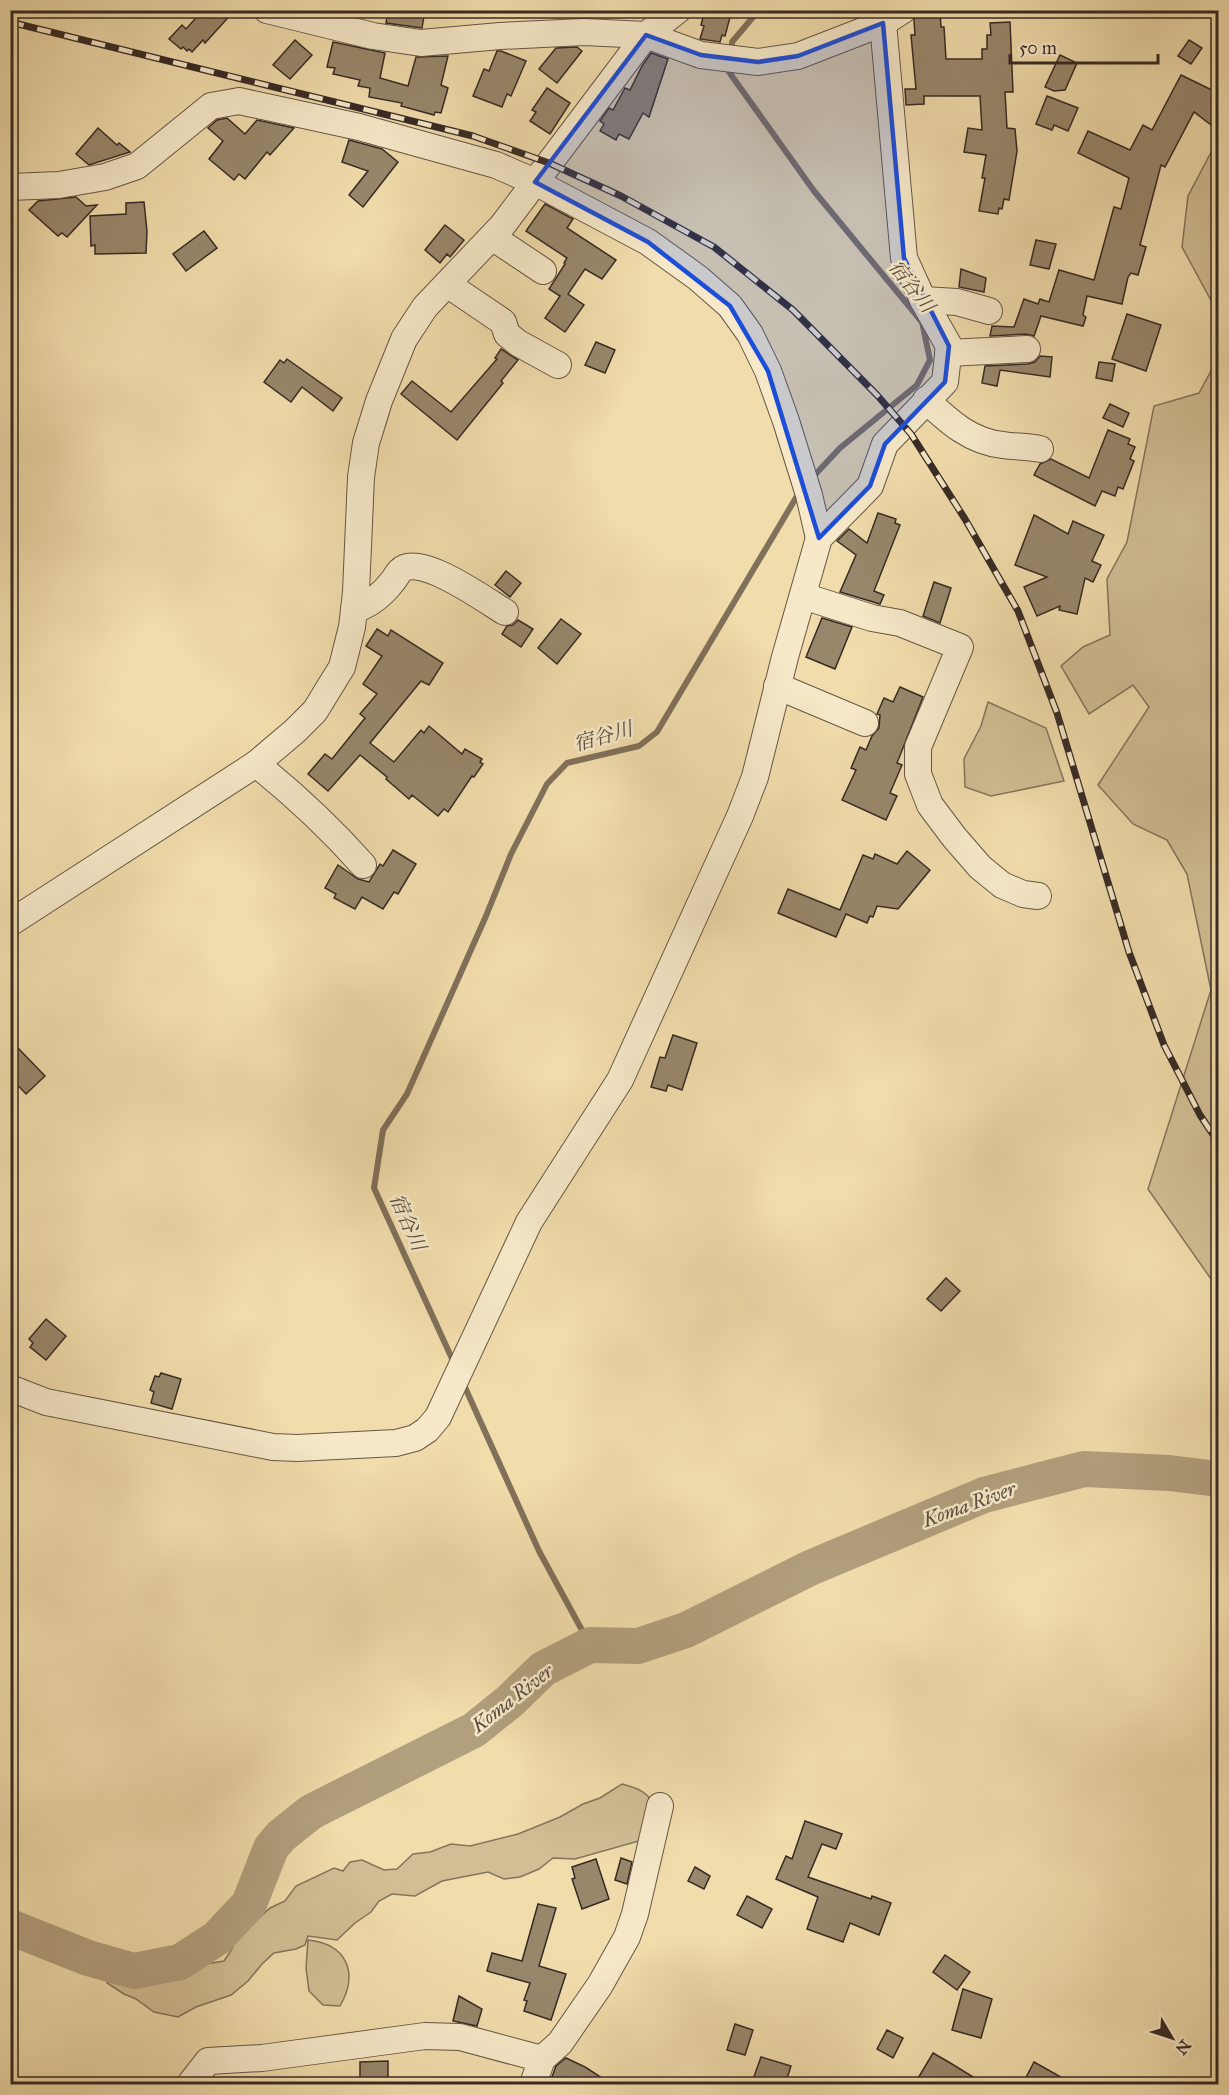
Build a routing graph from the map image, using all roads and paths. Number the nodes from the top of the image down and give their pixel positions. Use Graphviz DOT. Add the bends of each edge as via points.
graph roads {
  1 [pos="678,10"];
  2 [pos="277,12"];
  3 [pos="893,17"];
  4 [pos="646,35"];
  5 [pos="535,182"];
  6 [pos="10,188"];
  7 [pos="492,237"];
  8 [pos="543,271"];
  9 [pos="447,284"];
  10 [pos="923,300"];
  11 [pos="989,311"];
  12 [pos="1027,349"];
  13 [pos="948,353"];
  14 [pos="558,364"];
  15 [pos="926,400"];
  16 [pos="1041,449"];
  17 [pos="819,538"];
  18 [pos="802,596"];
  19 [pos="354,610"];
  20 [pos="505,612"];
  21 [pos="777,686"];
  22 [pos="865,723"];
  23 [pos="256,764"];
  24 [pos="363,865"];
  25 [pos="1038,897"];
  26 [pos="10,923"];
  27 [pos="10,1388"];
  28 [pos="660,1806"];
  29 [pos="542,2059"];
  30 [pos="190,2085"];
  31 [pos="533,2085"];
  1 -- 4 [label="street"];
  2 -- 4 [label="street" via="373,36 421,43 584,32"];
  3 -- 4 [label="street" via="798,56 758,62 701,55"];
  3 -- 10 [label="street" via="904,258"];
  4 -- 5 [label="street"];
  5 -- 6 [label="street" via="485,162 359,127 239,101 212,106 137,166 105,177 59,185"];
  5 -- 7 [label="street"];
  5 -- 17 [label="street" via="648,242 730,306 750,334 768,371"];
  7 -- 8 [label="street"];
  7 -- 9 [label="street"];
  9 -- 14 [label="street" via="503,322 507,333 518,343"];
  9 -- 19 [label="street" via="425,307 405,339 366,443 359,498"];
  10 -- 11 [label="street" via="957,302"];
  10 -- 13 [label="street" via="949,346"];
  12 -- 13 [label="street"];
  13 -- 15 [label="street" via="945,382"];
  15 -- 16 [label="street" via="953,425 981,441"];
  15 -- 17 [label="street" via="885,444 870,486"];
  17 -- 18 [label="street"];
  18 -- 21 [label="street"];
  18 -- 25 [label="street" via="900,623 960,646 918,747 918,774 930,805 980,867 1002,885"];
  19 -- 20 [label="street" via="376,598 401,569 421,566"];
  19 -- 23 [label="street" via="342,667 315,711"];
  21 -- 22 [label="street"];
  21 -- 27 [label="street" via="755,777 740,816 620,1080 529,1222 452,1389 427,1430 396,1443 273,1447 46,1402"];
  23 -- 24 [label="street" via="298,798"];
  23 -- 26 [label="street"];
  28 -- 29 [label="street" via="627,1937 560,2043"];
  29 -- 30 [label="street" via="460,2037 425,2037 208,2061"];
  29 -- 31 [label="street"];
}
